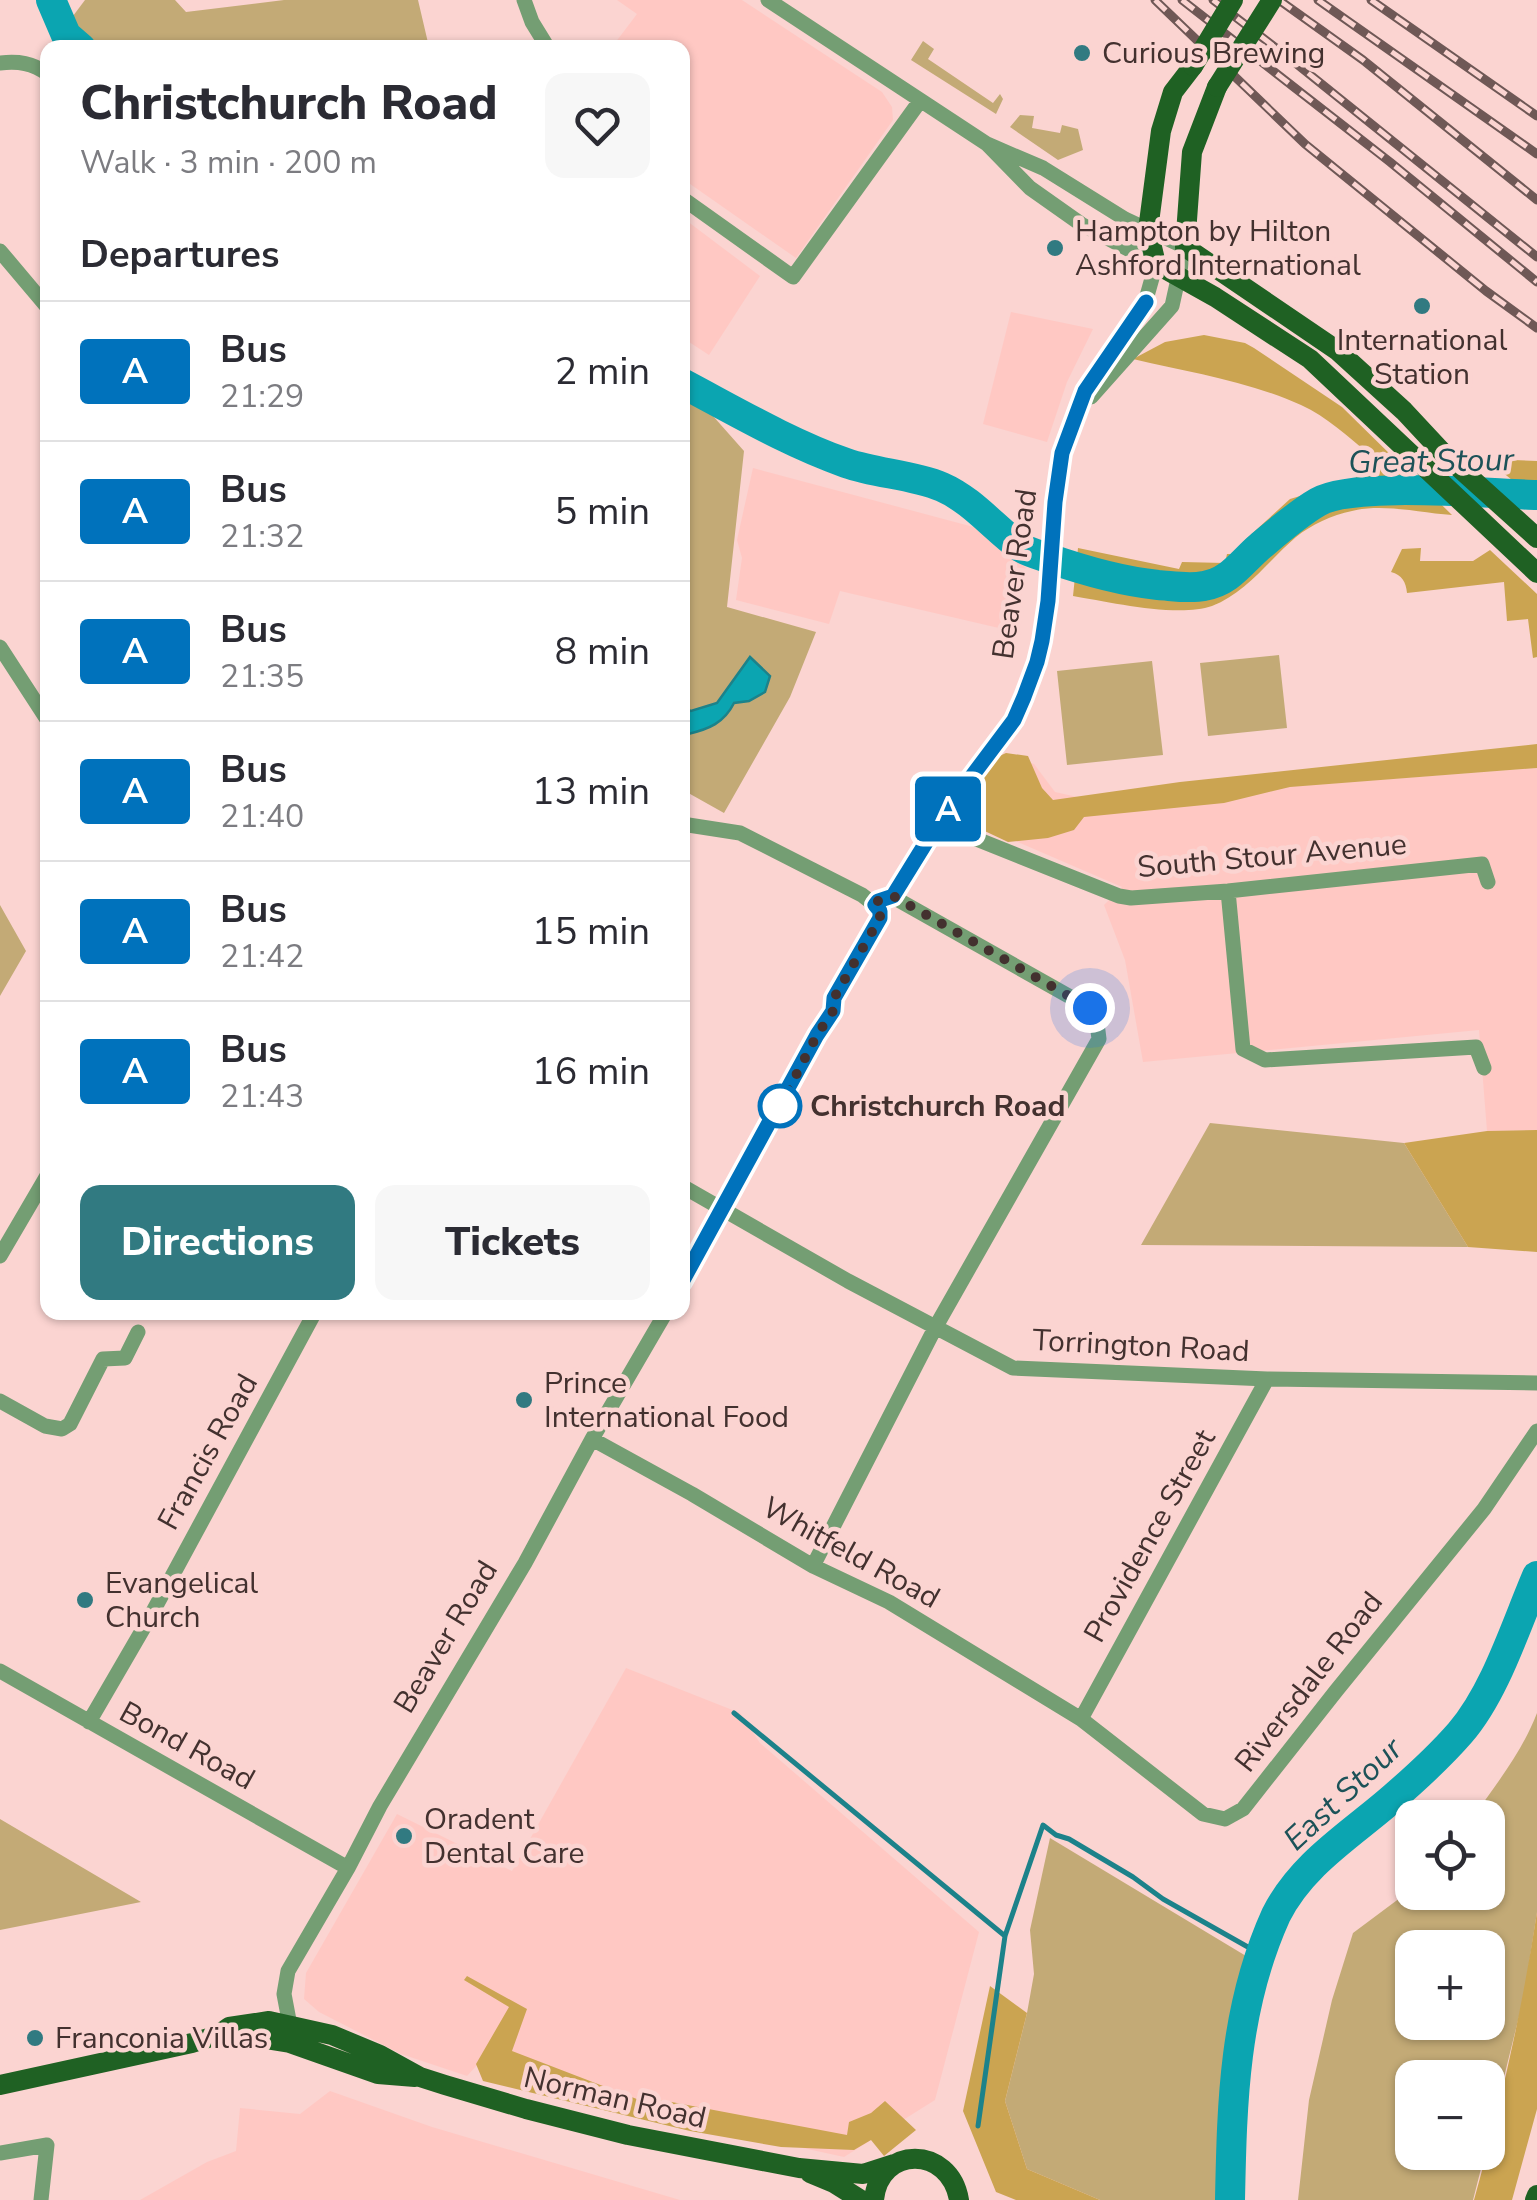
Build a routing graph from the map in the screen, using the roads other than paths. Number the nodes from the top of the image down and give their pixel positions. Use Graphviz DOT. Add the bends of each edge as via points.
graph roads {
  1 [pos="524,0"];
  2 [pos="768,0"];
  3 [pos="1234,0"];
  4 [pos="1272,0"];
  5 [pos="543,40"];
  6 [pos="0,63"];
  7 [pos="40,69"];
  8 [pos="920,101"];
  9 [pos="987,144"];
  10 [pos="690,204"];
  11 [pos="1148,230"];
  12 [pos="1184,247"];
  13 [pos="0,251"];
  14 [pos="1156,264"];
  15 [pos="1180,276"];
  16 [pos="40,298"];
  17 [pos="1070,430"];
  18 [pos="1537,538"];
  19 [pos="1537,574"];
  20 [pos="0,647"];
  21 [pos="40,709"];
  22 [pos="945,821"];
  23 [pos="690,825"];
  24 [pos="1488,882"];
  25 [pos="1228,891"];
  26 [pos="875,905"];
  27 [pos="1484,1068"];
  28 [pos="40,1188"];
  29 [pos="690,1190"];
  30 [pos="723,1208"];
  31 [pos="0,1256"];
  32 [pos="690,1268"];
  33 [pos="310,1320"];
  34 [pos="661,1320"];
  35 [pos="935,1328"];
  36 [pos="138,1332"];
  37 [pos="1266,1379"];
  38 [pos="1537,1383"];
  39 [pos="0,1401"];
  40 [pos="1537,1432"];
  41 [pos="592,1439"];
  42 [pos="812,1566"];
  43 [pos="0,1671"];
  44 [pos="1081,1719"];
  45 [pos="89,1722"];
  46 [pos="348,1868"];
  47 [pos="284,1994"];
  48 [pos="267,2030"];
  49 [pos="291,2034"];
  50 [pos="0,2084"];
  51 [pos="0,2152"];
  52 [pos="894,2164"];
  53 [pos="799,2168"];
  54 [pos="962,2196"];
  55 [pos="41,2200"];
  56 [pos="861,2200"];
  57 [pos="874,2200"];
  1 -- 5 [label="street"];
  2 -- 8 [label="street"];
  3 -- 11 [label="main road, bridge" via="1173,92"];
  4 -- 12 [label="main road, Beaver Road, bridge" via="1216,87 1192,152"];
  6 -- 7 [label="street"];
  8 -- 9 [label="street"];
  8 -- 10 [label="street" via="793,276"];
  9 -- 11 [label="street" via="1043,168"];
  9 -- 14 [label="street" via="1030,188"];
  11 -- 12 [label="street"];
  11 -- 14 [label="main road"];
  12 -- 15 [label="street, Beaver Road"];
  12 -- 18 [label="main road" via="1338,350"];
  13 -- 16 [label="street"];
  14 -- 15 [label="main road"];
  14 -- 17 [label="street, Beaver Road" via="1146,302 1085,391"];
  15 -- 17 [label="street, Beaver Road" via="1172,306 1095,391"];
  15 -- 19 [label="main road" via="1310,360"];
  17 -- 22 [label="street, Beaver Road" via="1037,662 1014,720"];
  20 -- 21 [label="street"];
  22 -- 25 [label="street, South Stour Avenue" via="956,832 1119,896"];
  23 -- 26 [label="street" via="740,832"];
  24 -- 25 [label="street, South Stour Avenue" via="1482,864"];
  25 -- 27 [label="street" via="1242,1048 1266,1060 1476,1047"];
  26 -- 30 [label="street" via="880,918"];
  26 -- 35 [label="street" via="893,896 1090,1008 1099,1038"];
  28 -- 31 [label="street"];
  29 -- 30 [label="street"];
  30 -- 32 [label="street"];
  30 -- 35 [label="street, Torrington Road"];
  33 -- 45 [label="street, Francis Road"];
  34 -- 41 [label="street, Beaver Road"];
  35 -- 37 [label="street, Torrington Road" via="1013,1368"];
  35 -- 42 [label="street"];
  36 -- 39 [label="street" via="125,1358 103,1359 62,1429"];
  37 -- 38 [label="street, Torrington Road"];
  37 -- 44 [label="street, Providence Street"];
  40 -- 44 [label="street, Riversdale Road" via="1484,1509 1235,1816 1203,1814"];
  41 -- 42 [label="street, Whitfeld Road"];
  41 -- 46 [label="street, Beaver Road"];
  42 -- 44 [label="street, Whitfeld Road" via="889,1602"];
  43 -- 45 [label="street, Bond Road"];
  45 -- 46 [label="street, Bond Road"];
  46 -- 47 [label="street, Beaver Road" via="288,1970"];
  47 -- 48 [label="street, Beaver Road"];
  47 -- 49 [label="street"];
  48 -- 49 [label="main road"];
  48 -- 50 [label="main road"];
  49 -- 53 [label="main road, Norman Road" via="378,2074 420,2078 628,2135"];
  51 -- 55 [label="street" via="48,2137"];
  52 -- 53 [label="main road, Norman Road" via="863,2174"];
  52 -- 54 [label="main road, Norman Road" via="932,2162"];
  52 -- 57 [label="main road" via="878,2181"];
  53 -- 56 [label="main road, Norman Road"];
}
